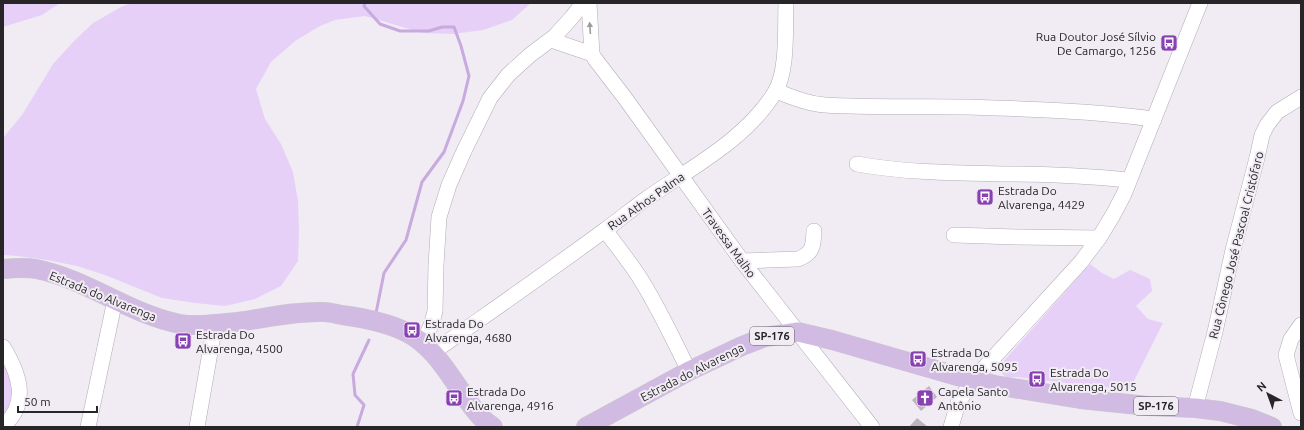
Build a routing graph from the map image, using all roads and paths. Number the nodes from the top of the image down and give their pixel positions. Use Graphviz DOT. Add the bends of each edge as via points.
graph roads {
  1 [pos="583,3"];
  2 [pos="589,3"];
  3 [pos="786,3"];
  4 [pos="1200,3"];
  5 [pos="551,40"];
  6 [pos="592,54"];
  7 [pos="776,91"];
  8 [pos="1301,98"];
  9 [pos="1154,119"];
  10 [pos="857,164"];
  11 [pos="681,176"];
  12 [pos="1129,180"];
  13 [pos="605,230"];
  14 [pos="814,231"];
  15 [pos="954,235"];
  16 [pos="1099,238"];
  17 [pos="742,261"];
  18 [pos="3,269"];
  19 [pos="115,300"];
  20 [pos="216,324"];
  21 [pos="1301,325"];
  22 [pos="798,332"];
  23 [pos="3,347"];
  24 [pos="428,348"];
  25 [pos="690,371"];
  26 [pos="973,380"];
  27 [pos="469,404"];
  28 [pos="1195,408"];
  29 [pos="1301,412"];
  30 [pos="867,425"];
  31 [pos="3,426"];
  32 [pos="88,427"];
  33 [pos="197,427"];
  34 [pos="480,427"];
  35 [pos="493,427"];
  36 [pos="586,427"];
  37 [pos="951,427"];
  38 [pos="1272,427"];
  1 -- 5 [label="street"];
  6 -- 2 [label="street, one-way"];
  3 -- 7 [label="street, Rua Athos Palma" via="783,73"];
  4 -- 9 [label="street"];
  5 -- 6 [label="street"];
  5 -- 24 [label="street" via="508,75 490,98 449,184 439,217 435,311"];
  6 -- 11 [label="street, Travessa Malho"];
  7 -- 9 [label="street" via="817,105 968,107 1119,114"];
  7 -- 11 [label="street, Rua Athos Palma" via="741,132"];
  8 -- 28 [label="street, Rua Cônego José Pascoal Cristófaro" via="1277,112 1262,135"];
  9 -- 12 [label="street"];
  10 -- 12 [label="street" via="940,172"];
  11 -- 13 [label="street, Rua Athos Palma"];
  11 -- 17 [label="street, Travessa Malho"];
  12 -- 16 [label="street"];
  13 -- 24 [label="street, Rua Athos Palma"];
  13 -- 25 [label="street" via="639,277"];
  14 -- 17 [label="street" via="811,251 798,259"];
  15 -- 16 [label="street"];
  16 -- 26 [label="street" via="1081,262"];
  17 -- 22 [label="street, Travessa Malho"];
  18 -- 19 [label="main road, Estrada do Alvarenga" via="36,269 66,278"];
  19 -- 20 [label="main road, Estrada do Alvarenga" via="154,318 182,325"];
  19 -- 32 [label="street"];
  20 -- 24 [label="main road, Estrada do Alvarenga" via="324,312 392,326 408,333"];
  20 -- 33 [label="street"];
  21 -- 29 [label="street" via="1291,339 1286,355"];
  22 -- 25 [label="main road, Estrada do Alvarenga / SP-176" via="765,337"];
  22 -- 26 [label="main road, Estrada do Alvarenga / SP-176"];
  22 -- 30 [label="street, Travessa Malho"];
  23 -- 31 [label="street" via="12,364 20,389 20,398 15,412"];
  24 -- 27 [label="main road, Estrada do Alvarenga"];
  25 -- 36 [label="main road, Estrada do Alvarenga / SP-176"];
  26 -- 28 [label="main road, Estrada do Alvarenga / SP-176" via="1080,399"];
  26 -- 37 [label="street" via="958,403"];
  27 -- 34 [label="street"];
  27 -- 35 [label="main road, Estrada do Alvarenga"];
  28 -- 38 [label="main road, Estrada do Alvarenga / SP-176" via="1220,411"];
}
